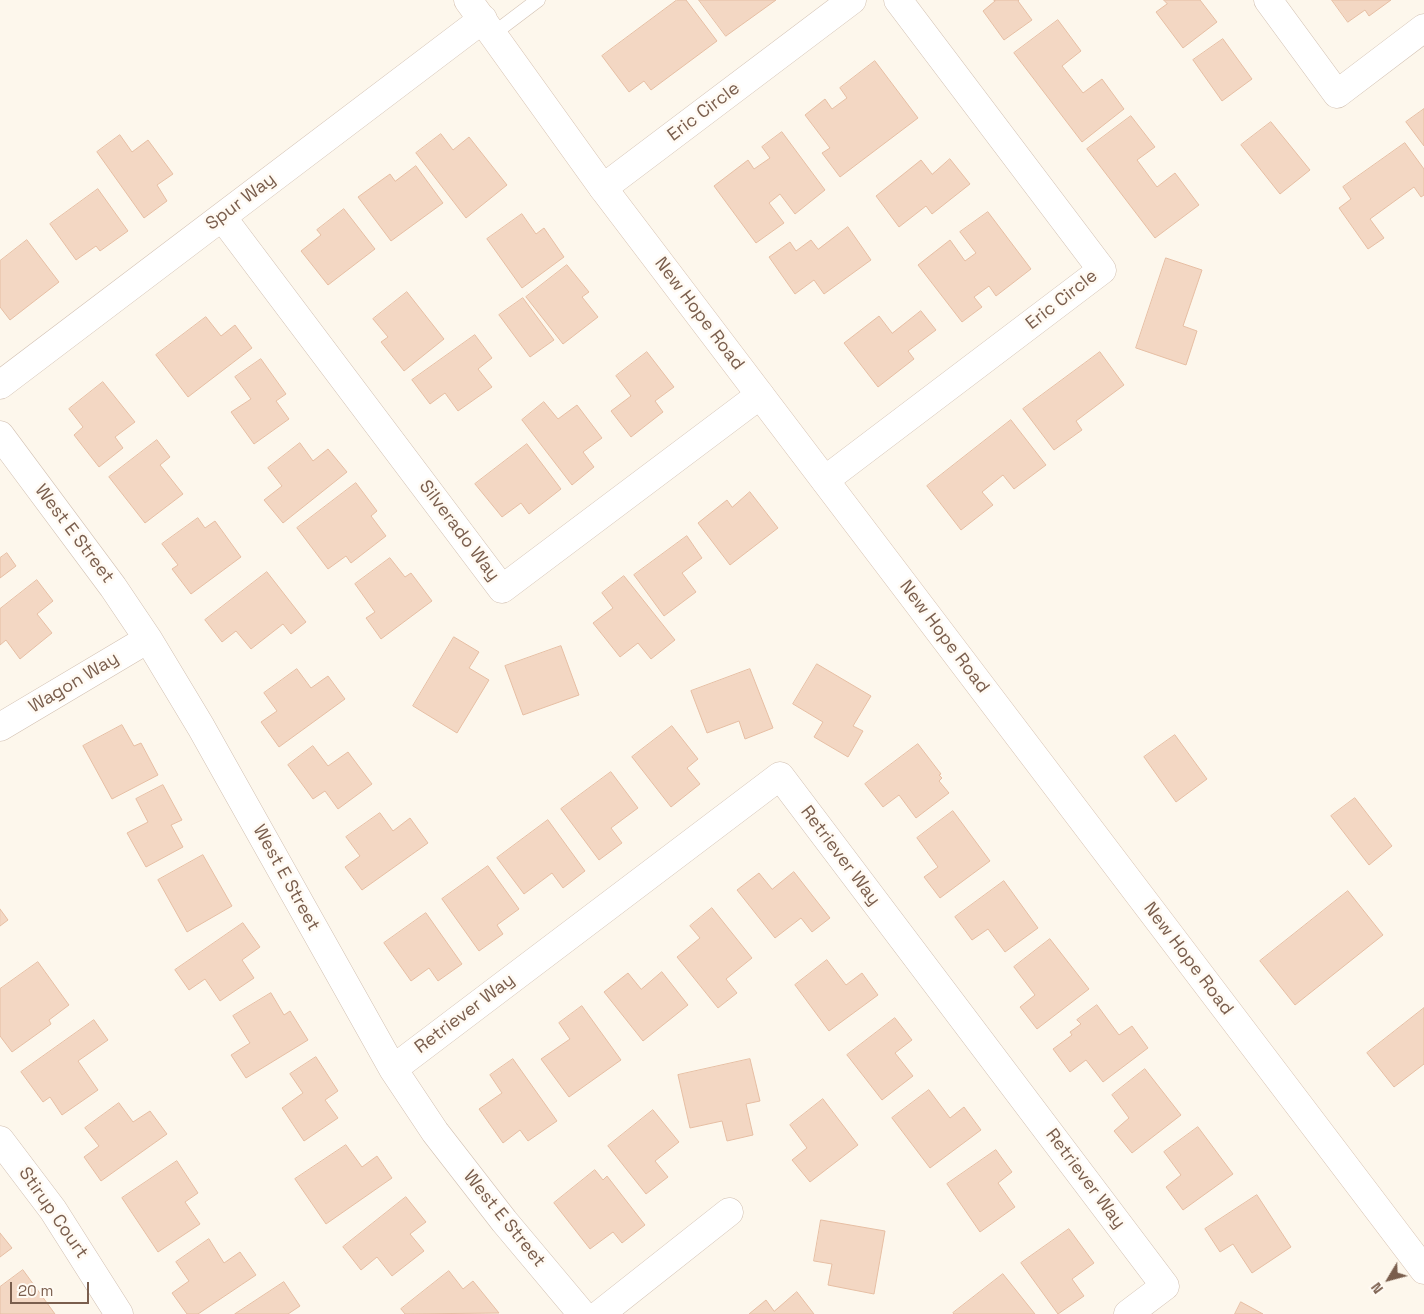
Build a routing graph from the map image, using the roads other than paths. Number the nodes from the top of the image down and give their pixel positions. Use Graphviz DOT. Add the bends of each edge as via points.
graph roads {
  1 [pos="538,0"];
  2 [pos="852,0"];
  3 [pos="898,0"];
  4 [pos="1268,0"];
  5 [pos="482,18"];
  6 [pos="1424,28"];
  7 [pos="603,188"];
  8 [pos="222,216"];
  9 [pos="0,385"];
  10 [pos="760,396"];
  11 [pos="0,435"];
  12 [pos="825,480"];
  13 [pos="148,639"];
  14 [pos="0,727"];
  15 [pos="393,1069"];
  16 [pos="0,1140"];
  17 [pos="728,1212"];
  18 [pos="1424,1270"];
  19 [pos="119,1314"];
  20 [pos="582,1314"];
  21 [pos="600,1314"];
  22 [pos="1128,1314"];
  1 -- 5 [label="lane"];
  2 -- 7 [label="street, Eric Circle"];
  3 -- 12 [label="street, Eric Circle" via="1102,270"];
  4 -- 6 [label="street" via="1337,94"];
  5 -- 7 [label="street, New Hope Road"];
  5 -- 8 [label="street, Spur Way"];
  7 -- 10 [label="street, New Hope Road"];
  8 -- 9 [label="street, Spur Way"];
  8 -- 10 [label="street, Silverado Way" via="502,589"];
  10 -- 12 [label="street, New Hope Road"];
  11 -- 13 [label="street, West E Street"];
  12 -- 18 [label="street, New Hope Road"];
  13 -- 14 [label="street, Wagon Way"];
  13 -- 15 [label="street, West E Street"];
  15 -- 20 [label="street, West E Street" via="440,1139"];
  15 -- 22 [label="street, Retriever Way" via="780,776 1165,1286"];
  16 -- 19 [label="street, Stirup Court" via="53,1210"];
  17 -- 21 [label="street"];
}
